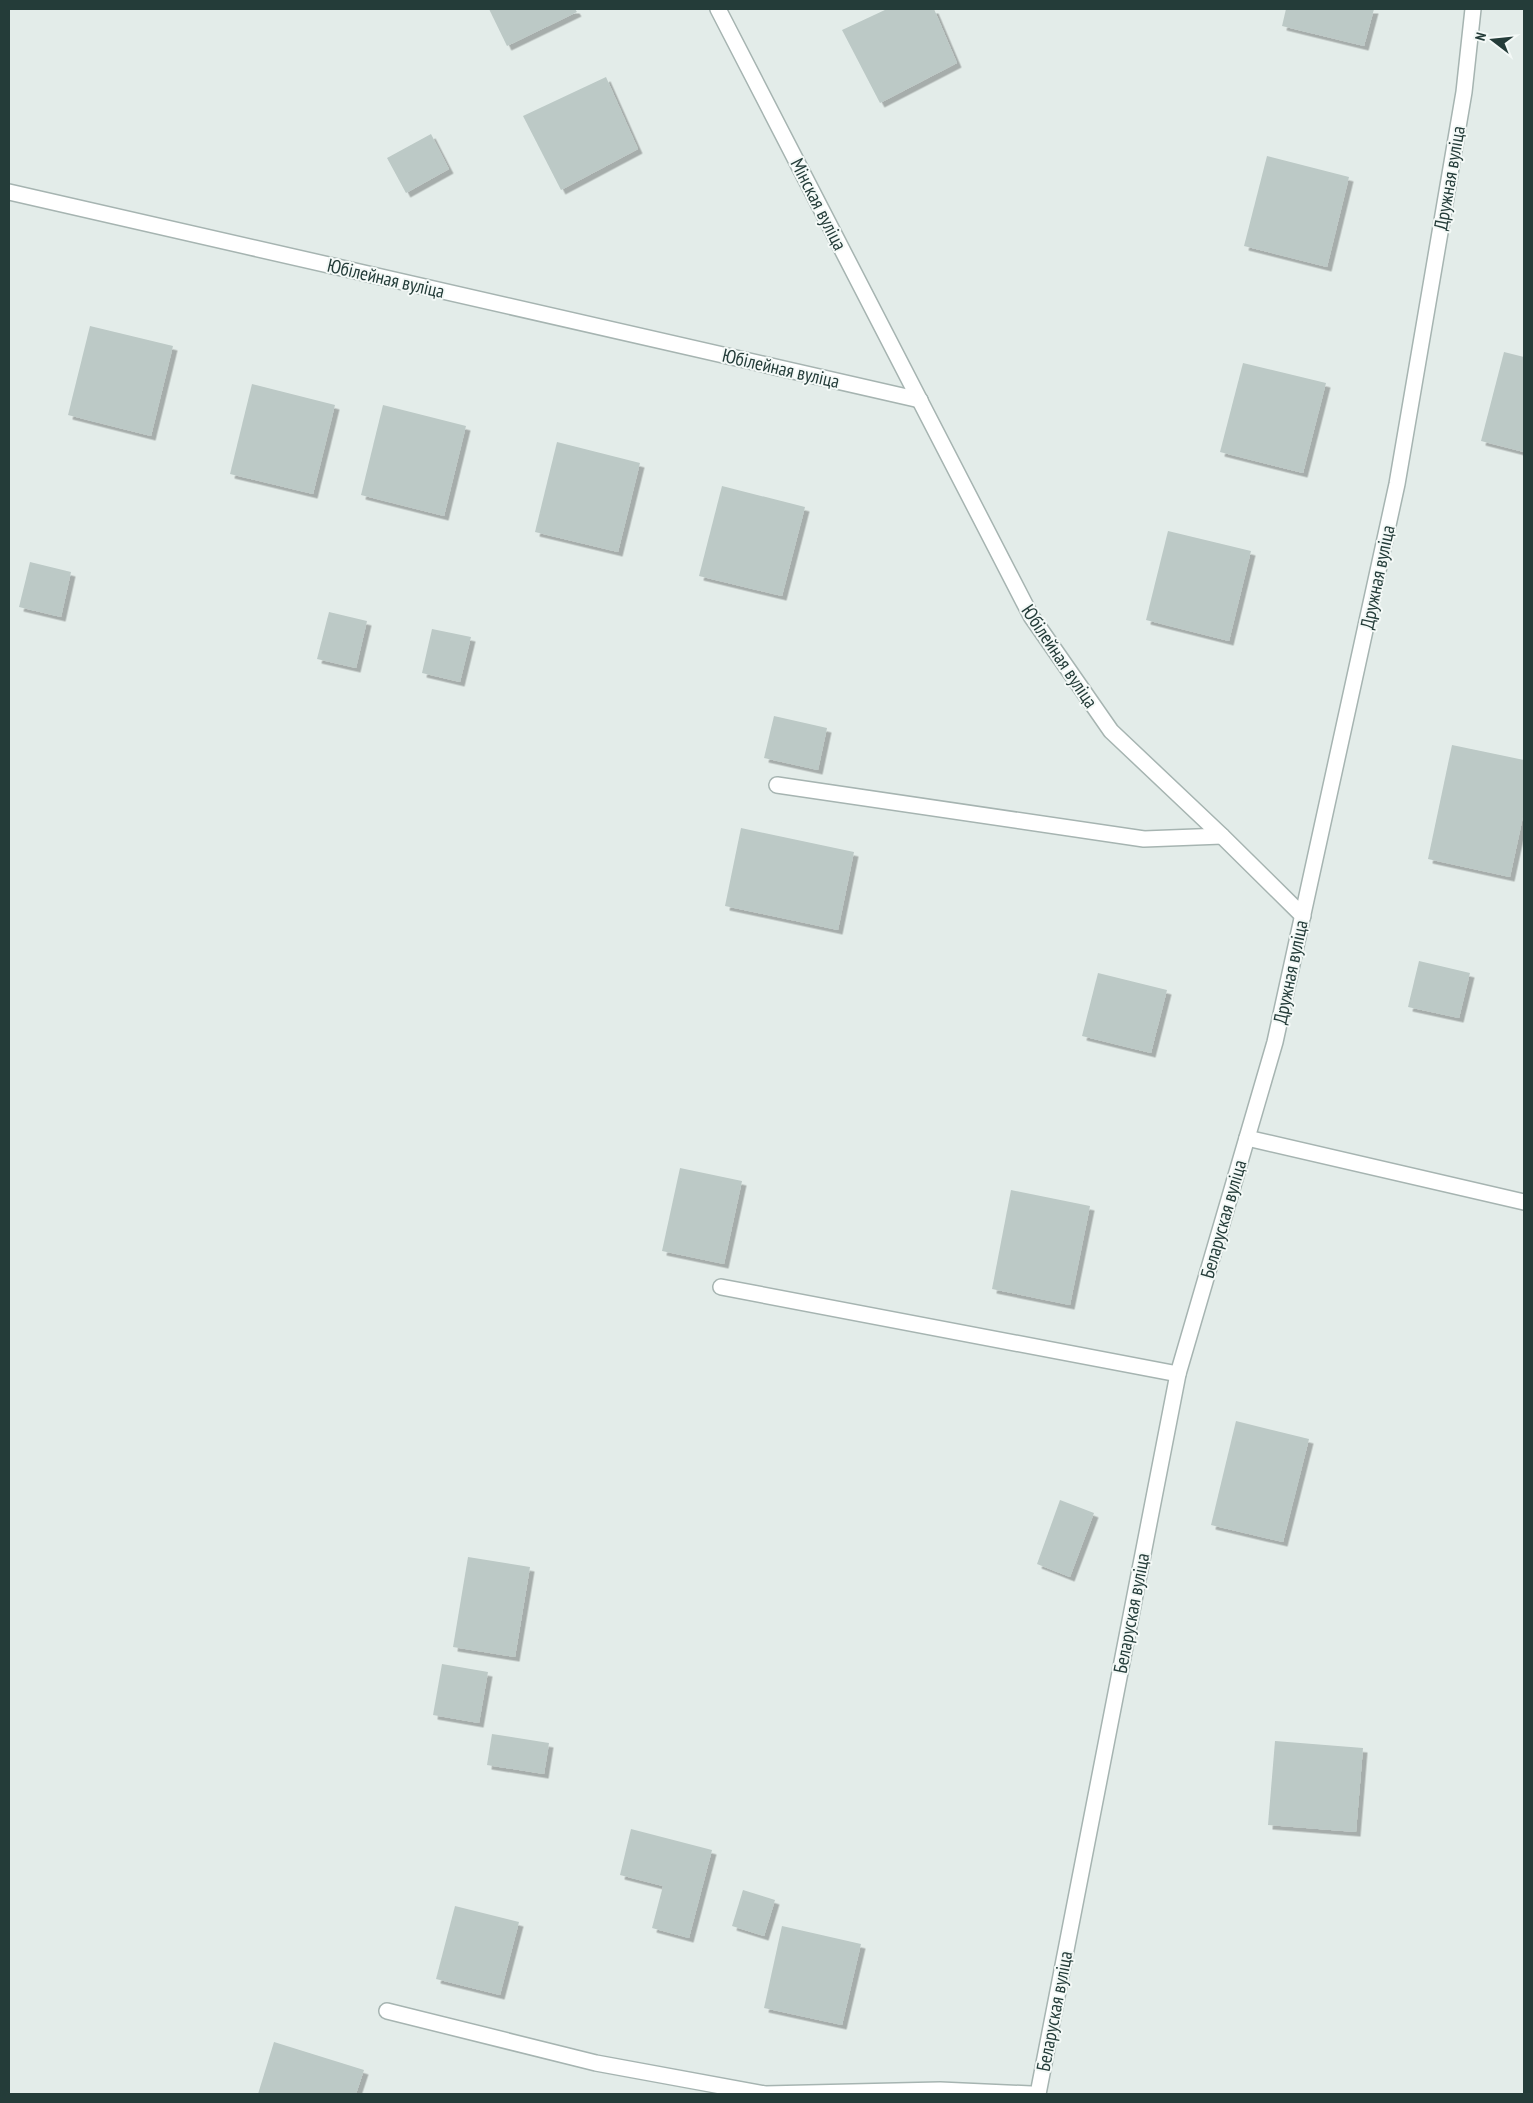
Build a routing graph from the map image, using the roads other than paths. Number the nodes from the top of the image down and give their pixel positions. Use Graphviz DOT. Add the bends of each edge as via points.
graph roads {
  1 [pos="718,9"];
  2 [pos="1473,9"];
  3 [pos="9,192"];
  4 [pos="920,400"];
  5 [pos="777,785"];
  6 [pos="1222,836"];
  7 [pos="1303,916"];
  8 [pos="1247,1138"];
  9 [pos="1524,1202"];
  10 [pos="722,1287"];
  11 [pos="1178,1374"];
  12 [pos="387,2011"];
  13 [pos="1031,2094"];
  14 [pos="1038,2094"];
  1 -- 4 [label="street, Мінская вуліца"];
  2 -- 7 [label="street, Дружная вуліца" via="1464,92 1397,484"];
  3 -- 4 [label="street, Юбілейная вуліца"];
  4 -- 6 [label="street, Юбілейная вуліца" via="1031,616 1111,731"];
  5 -- 6 [label="street" via="1144,839"];
  6 -- 7 [label="street, Юбілейная вуліца"];
  7 -- 8 [label="street, Дружная вуліца" via="1275,1042"];
  8 -- 9 [label="street"];
  8 -- 11 [label="street, Беларуская вуліца"];
  10 -- 11 [label="street"];
  11 -- 14 [label="street, Беларуская вуліца"];
  12 -- 13 [label="street" via="596,2063 765,2094 940,2090"];
}
